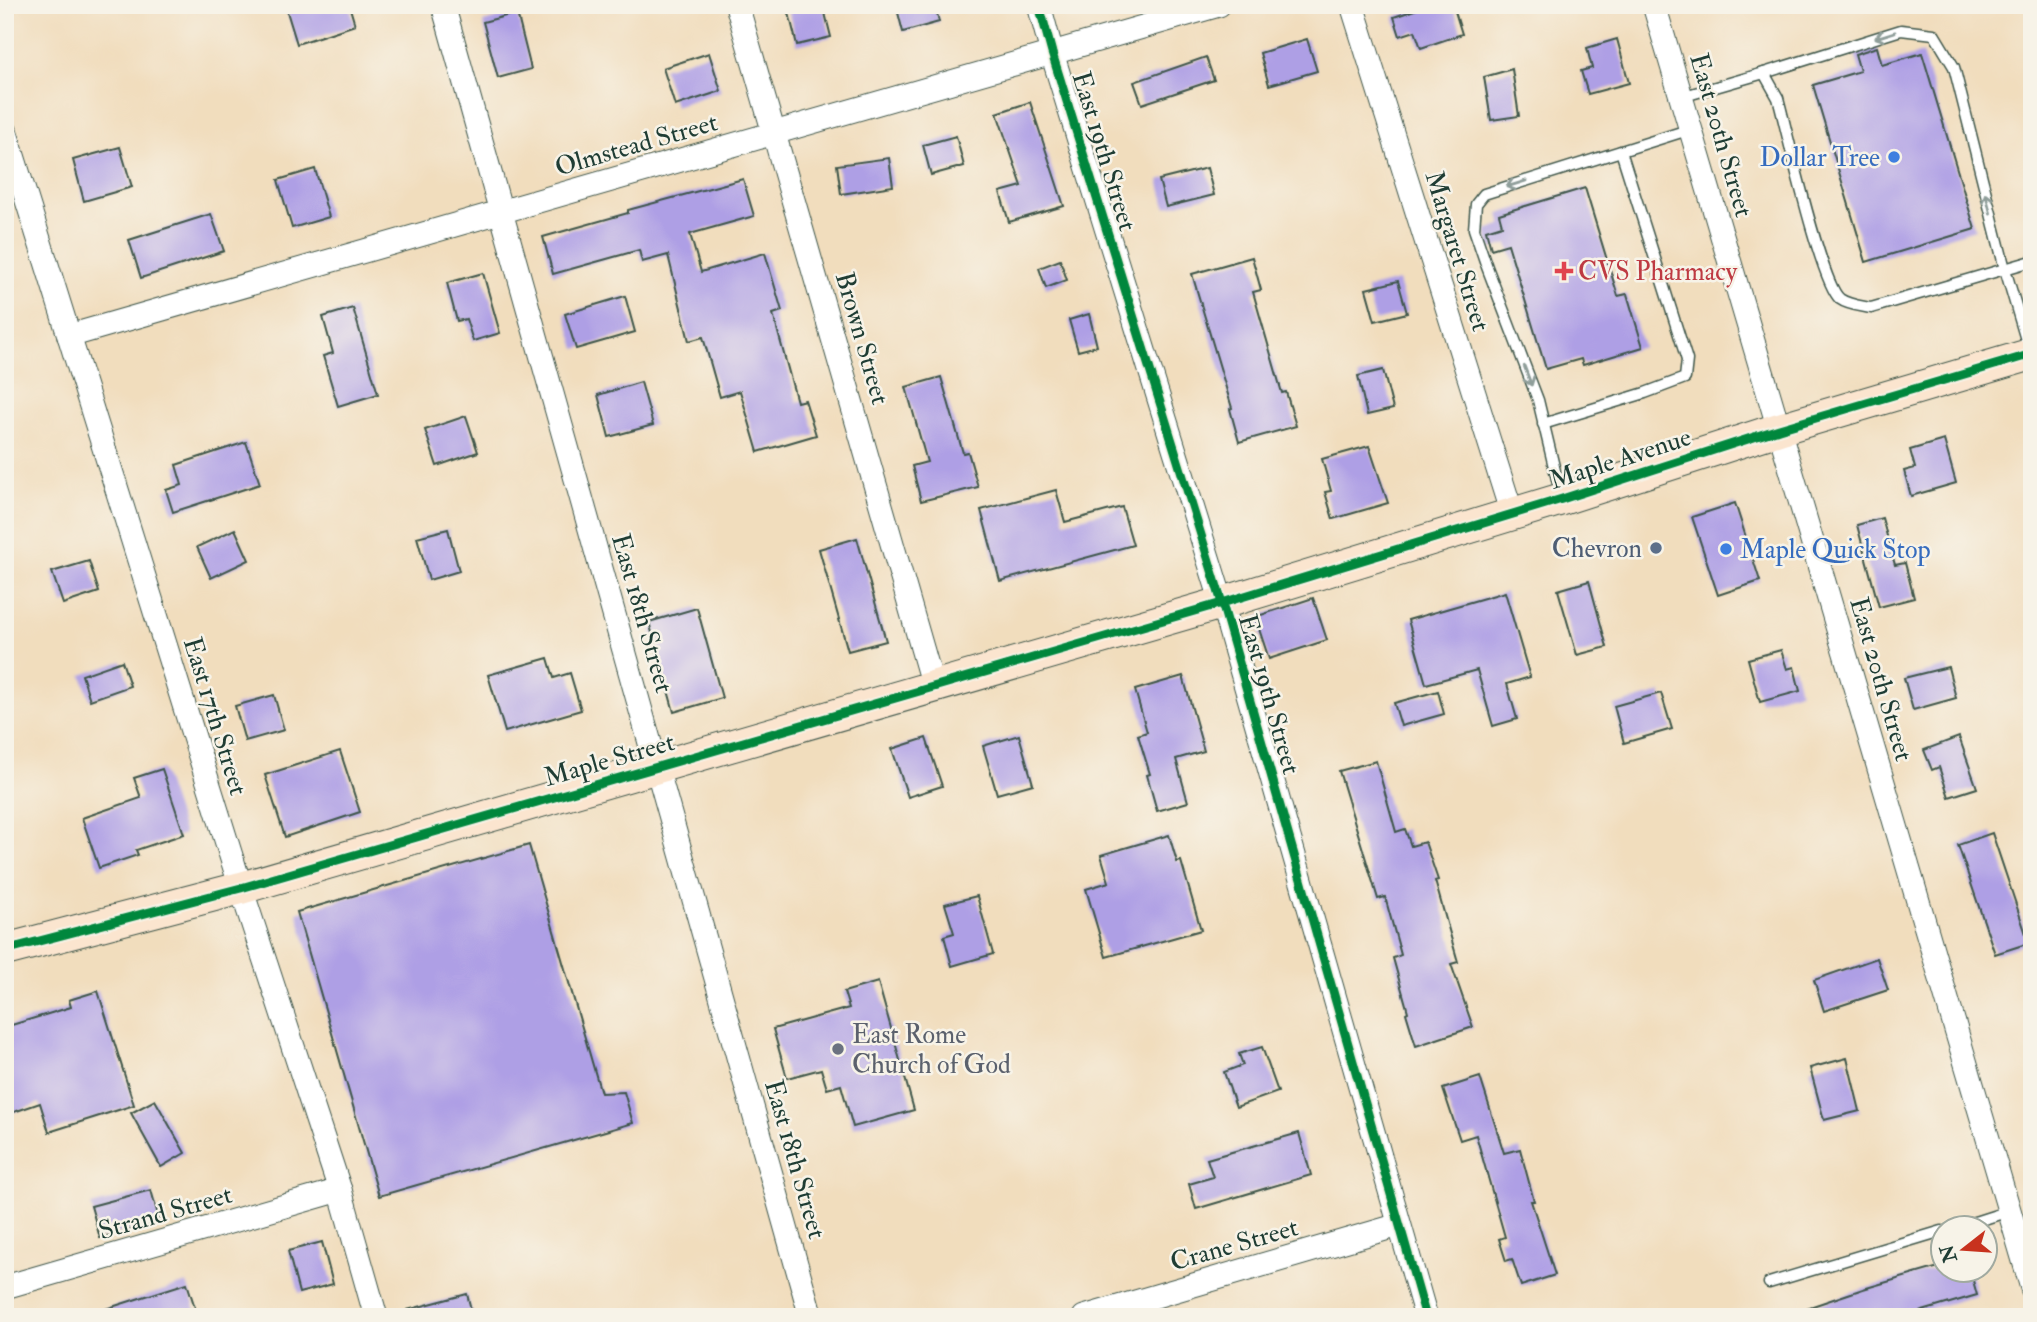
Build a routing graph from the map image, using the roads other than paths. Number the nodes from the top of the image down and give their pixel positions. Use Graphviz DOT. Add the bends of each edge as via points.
graph roads {
  1 [pos="443,5"];
  2 [pos="737,5"];
  3 [pos="1039,5"];
  4 [pos="1219,5"];
  5 [pos="1352,5"];
  6 [pos="1654,5"];
  7 [pos="1052,53"];
  8 [pos="1764,73"];
  9 [pos="1681,97"];
  10 [pos="1691,129"];
  11 [pos="5,130"];
  12 [pos="775,133"];
  13 [pos="1621,151"];
  14 [pos="501,212"];
  15 [pos="2032,261"];
  16 [pos="2005,269"];
  17 [pos="69,336"];
  18 [pos="2031,354"];
  19 [pos="1544,424"];
  20 [pos="1779,429"];
  21 [pos="1562,499"];
  22 [pos="1512,514"];
  23 [pos="1222,603"];
  24 [pos="933,686"];
  25 [pos="657,767"];
  26 [pos="241,888"];
  27 [pos="5,950"];
  28 [pos="340,1190"];
  29 [pos="2018,1218"];
  30 [pos="1998,1221"];
  31 [pos="1399,1225"];
  32 [pos="1928,1235"];
  33 [pos="1769,1283"];
  34 [pos="5,1287"];
  35 [pos="2032,1288"];
  36 [pos="376,1317"];
  37 [pos="811,1317"];
  38 [pos="1084,1317"];
  39 [pos="1426,1317"];
  1 -- 14 [label="street, East 18th Street"];
  2 -- 12 [label="street, Brown Street"];
  3 -- 7 [label="street, East 19th Street"];
  4 -- 7 [label="street, Olmstead Street"];
  5 -- 22 [label="street, Margaret Street"];
  6 -- 9 [label="street, East 20th Street"];
  7 -- 12 [label="street, Olmstead Street"];
  7 -- 23 [label="street, East 19th Street"];
  8 -- 9 [label="lane"];
  8 -- 16 [label="lane" via="1778,98 1823,268 1839,298 1871,308"];
  16 -- 8 [label="lane, one-way" via="1954,67 1934,34 1901,30"];
  9 -- 10 [label="street, East 20th Street"];
  10 -- 13 [label="lane"];
  10 -- 20 [label="street, East 20th Street"];
  11 -- 17 [label="street, East 17th Street"];
  12 -- 14 [label="street, Olmstead Street"];
  12 -- 24 [label="street, Brown Street"];
  13 -- 19 [label="lane" via="1687,360 1685,378"];
  13 -- 19 [label="lane, one-way" via="1483,194 1476,204 1474,229"];
  14 -- 17 [label="street, Olmstead Street"];
  14 -- 25 [label="street, East 18th Street"];
  15 -- 16 [label="lane"];
  16 -- 18 [label="lane"];
  17 -- 26 [label="street, East 17th Street"];
  18 -- 20 [label="main road, Maple Avenue"];
  19 -- 21 [label="lane"];
  20 -- 21 [label="main road, Maple Avenue"];
  20 -- 29 [label="street, East 20th Street"];
  21 -- 22 [label="main road, Maple Avenue"];
  22 -- 23 [label="main road, Maple Avenue"];
  23 -- 24 [label="main road, Maple Street"];
  23 -- 31 [label="street, East 19th Street"];
  24 -- 25 [label="main road, Maple Street"];
  25 -- 26 [label="main road, Maple Street"];
  25 -- 37 [label="street, East 18th Street"];
  26 -- 27 [label="main road, Maple Street"];
  26 -- 28 [label="street, East 17th Street"];
  28 -- 34 [label="street, Strand Street"];
  28 -- 36 [label="street, East 17th Street"];
  29 -- 30 [label="lane"];
  29 -- 35 [label="street, East 20th Street"];
  31 -- 38 [label="street, Crane Street"];
  31 -- 39 [label="street, East 19th Street"];
  32 -- 33 [label="lane"];
}
